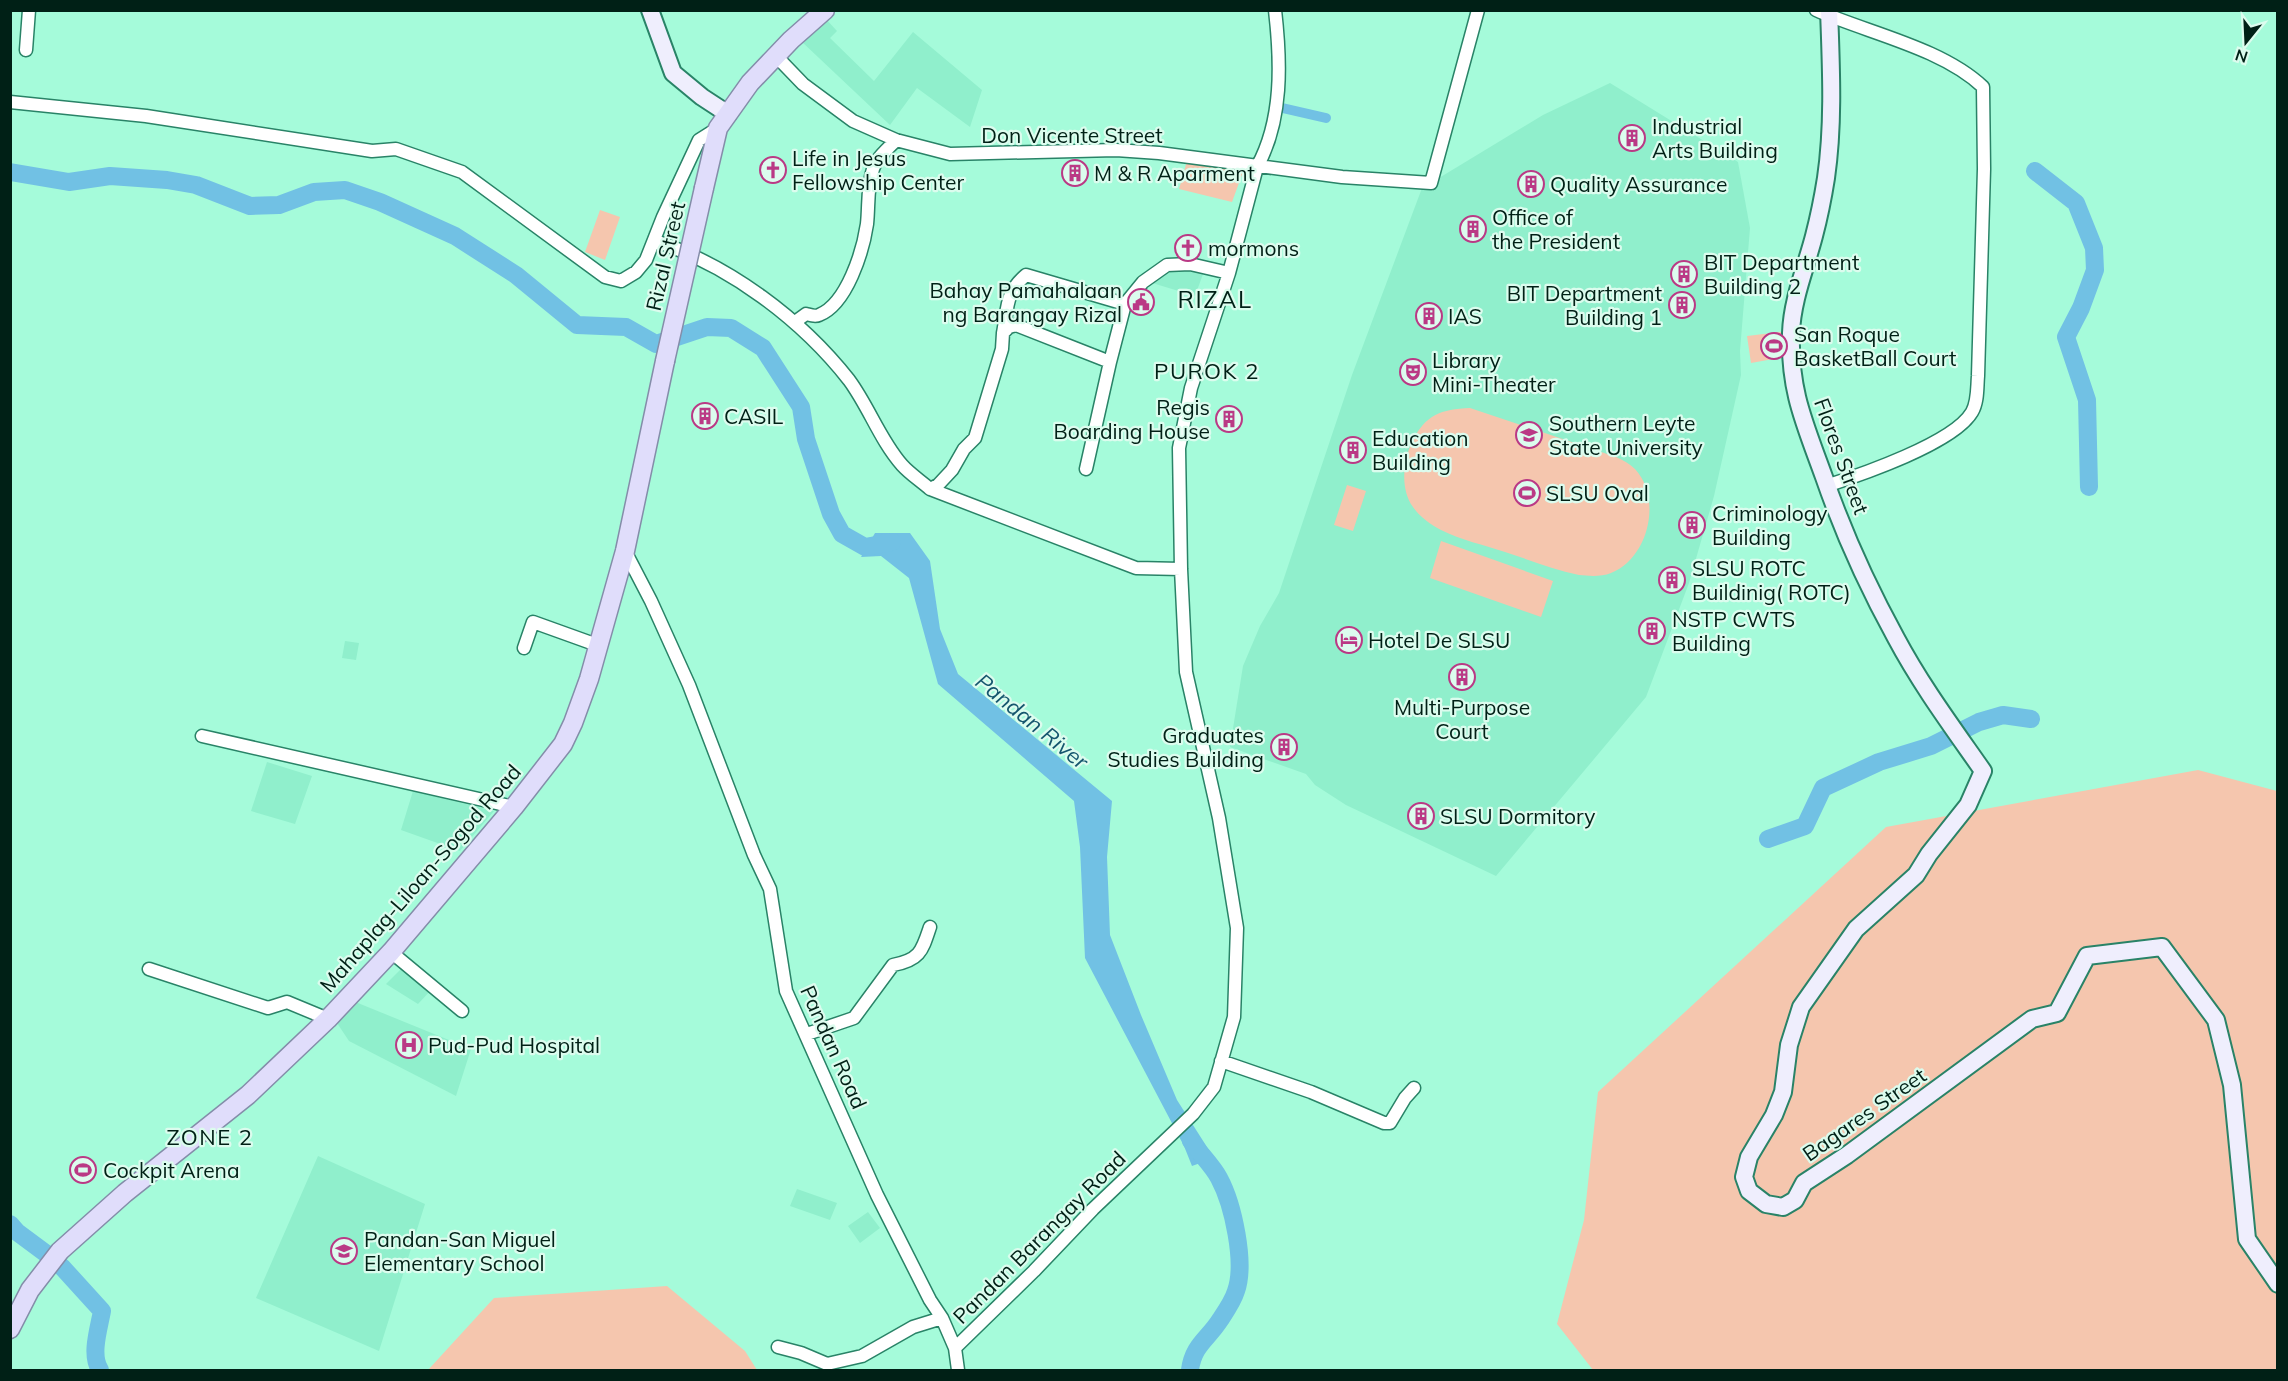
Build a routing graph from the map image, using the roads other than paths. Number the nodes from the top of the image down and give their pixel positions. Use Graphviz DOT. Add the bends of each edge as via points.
graph roads {
  1 [pos="29,10"];
  2 [pos="650,10"];
  3 [pos="825,10"];
  4 [pos="1275,10"];
  5 [pos="1478,10"];
  6 [pos="1825,12"];
  7 [pos="26,50"];
  8 [pos="776,56"];
  9 [pos="10,102"];
  10 [pos="723,121"];
  11 [pos="897,140"];
  12 [pos="1257,167"];
  13 [pos="655,241"];
  14 [pos="1229,273"];
  15 [pos="1125,304"];
  16 [pos="795,322"];
  17 [pos="1003,333"];
  18 [pos="1110,362"];
  19 [pos="1086,469"];
  20 [pos="1826,486"];
  21 [pos="930,489"];
  22 [pos="625,551"];
  23 [pos="1181,569"];
  24 [pos="597,645"];
  25 [pos="524,648"];
  26 [pos="1945,717"];
  27 [pos="202,736"];
  28 [pos="514,807"];
  29 [pos="930,927"];
  30 [pos="391,952"];
  31 [pos="149,969"];
  32 [pos="462,1011"];
  33 [pos="328,1019"];
  34 [pos="807,1034"];
  35 [pos="1221,1061"];
  36 [pos="1414,1088"];
  37 [pos="2277,1284"];
  38 [pos="942,1318"];
  39 [pos="10,1329"];
  40 [pos="778,1347"];
  41 [pos="955,1348"];
  42 [pos="958,1371"];
  1 -- 7 [label="street"];
  2 -- 10 [label="street" via="673,73"];
  3 -- 8 [label="main road, Rizal Street"];
  4 -- 12 [label="street, Pandan Barangay Road" via="1279,96"];
  5 -- 12 [label="street, Don Vicente Street" via="1431,183"];
  6 -- 20 [label="street, Flores Street" via="1832,128 1826,178 1791,330 1792,377 1803,424"];
  6 -- 20 [label="street" via="1939,57 1983,87 1984,169 1978,376 1971,414 1936,441"];
  8 -- 10 [label="main road, Rizal Street" via="750,83"];
  8 -- 11 [label="street, Don Vicente Street" via="827,104 853,121"];
  9 -- 13 [label="street" via="146,116 372,151 396,149 462,172 605,277 621,280 636,272"];
  10 -- 13 [label="street" via="699,140"];
  10 -- 22 [label="main road, Rizal Street, bridge" via="704,188"];
  11 -- 12 [label="street, Don Vicente Street" via="950,154 1116,150"];
  11 -- 16 [label="street" via="874,166 859,256 843,292 835,305 819,315 806,314"];
  12 -- 14 [label="street, Pandan Barangay Road"];
  13 -- 16 [label="street" via="741,282"];
  14 -- 15 [label="street" via="1190,264 1167,265 1143,282"];
  14 -- 23 [label="street, Pandan Barangay Road" via="1191,387 1179,448"];
  15 -- 17 [label="street" via="1026,275 1014,285"];
  15 -- 18 [label="street"];
  16 -- 21 [label="street" via="849,380 903,465"];
  17 -- 18 [label="street" via="1016,325"];
  17 -- 21 [label="street" via="1002,349 975,438 952,470"];
  18 -- 19 [label="street"];
  20 -- 26 [label="street, Flores Street" via="1896,639"];
  21 -- 23 [label="street" via="1136,568"];
  22 -- 24 [label="main road, Mahaplag-Liloan-Sogod Road"];
  22 -- 34 [label="street, Pandan Road" via="689,685 770,889 786,990"];
  23 -- 35 [label="street, Pandan Barangay Road" via="1186,672 1219,818 1238,928 1234,1017"];
  24 -- 25 [label="street" via="533,622"];
  24 -- 28 [label="main road, Mahaplag-Liloan-Sogod Road" via="589,679 563,744"];
  26 -- 37 [label="street, Bagares Street" via="1983,771 1968,806 1916,875 1856,928 1801,1007 1789,1045 1783,1092 1749,1157 1744,1177 1749,1191 1766,1204 1783,1207 1795,1200 1804,1183 2032,1019 2057,1013 2087,956 2162,947 2216,1020 2232,1085 2247,1239"];
  27 -- 28 [label="street"];
  28 -- 30 [label="main road, Mahaplag-Liloan-Sogod Road"];
  29 -- 34 [label="street" via="922,951 910,962 893,965 854,1018"];
  30 -- 32 [label="street"];
  30 -- 33 [label="main road, Mahaplag-Liloan-Sogod Road"];
  31 -- 33 [label="street" via="268,1008 287,1002"];
  33 -- 39 [label="main road, Mahaplag-Liloan-Sogod Road" via="248,1095 125,1193 60,1251 30,1290"];
  34 -- 38 [label="street, Pandan Road" via="877,1195"];
  35 -- 36 [label="street" via="1311,1092 1384,1123 1390,1122"];
  35 -- 41 [label="street, Pandan Barangay Road" via="1214,1087 1193,1114"];
  38 -- 40 [label="street" via="913,1327 862,1356 827,1364"];
  38 -- 41 [label="street, Pandan Road"];
  41 -- 42 [label="street, Pandan Barangay Road"];
}
